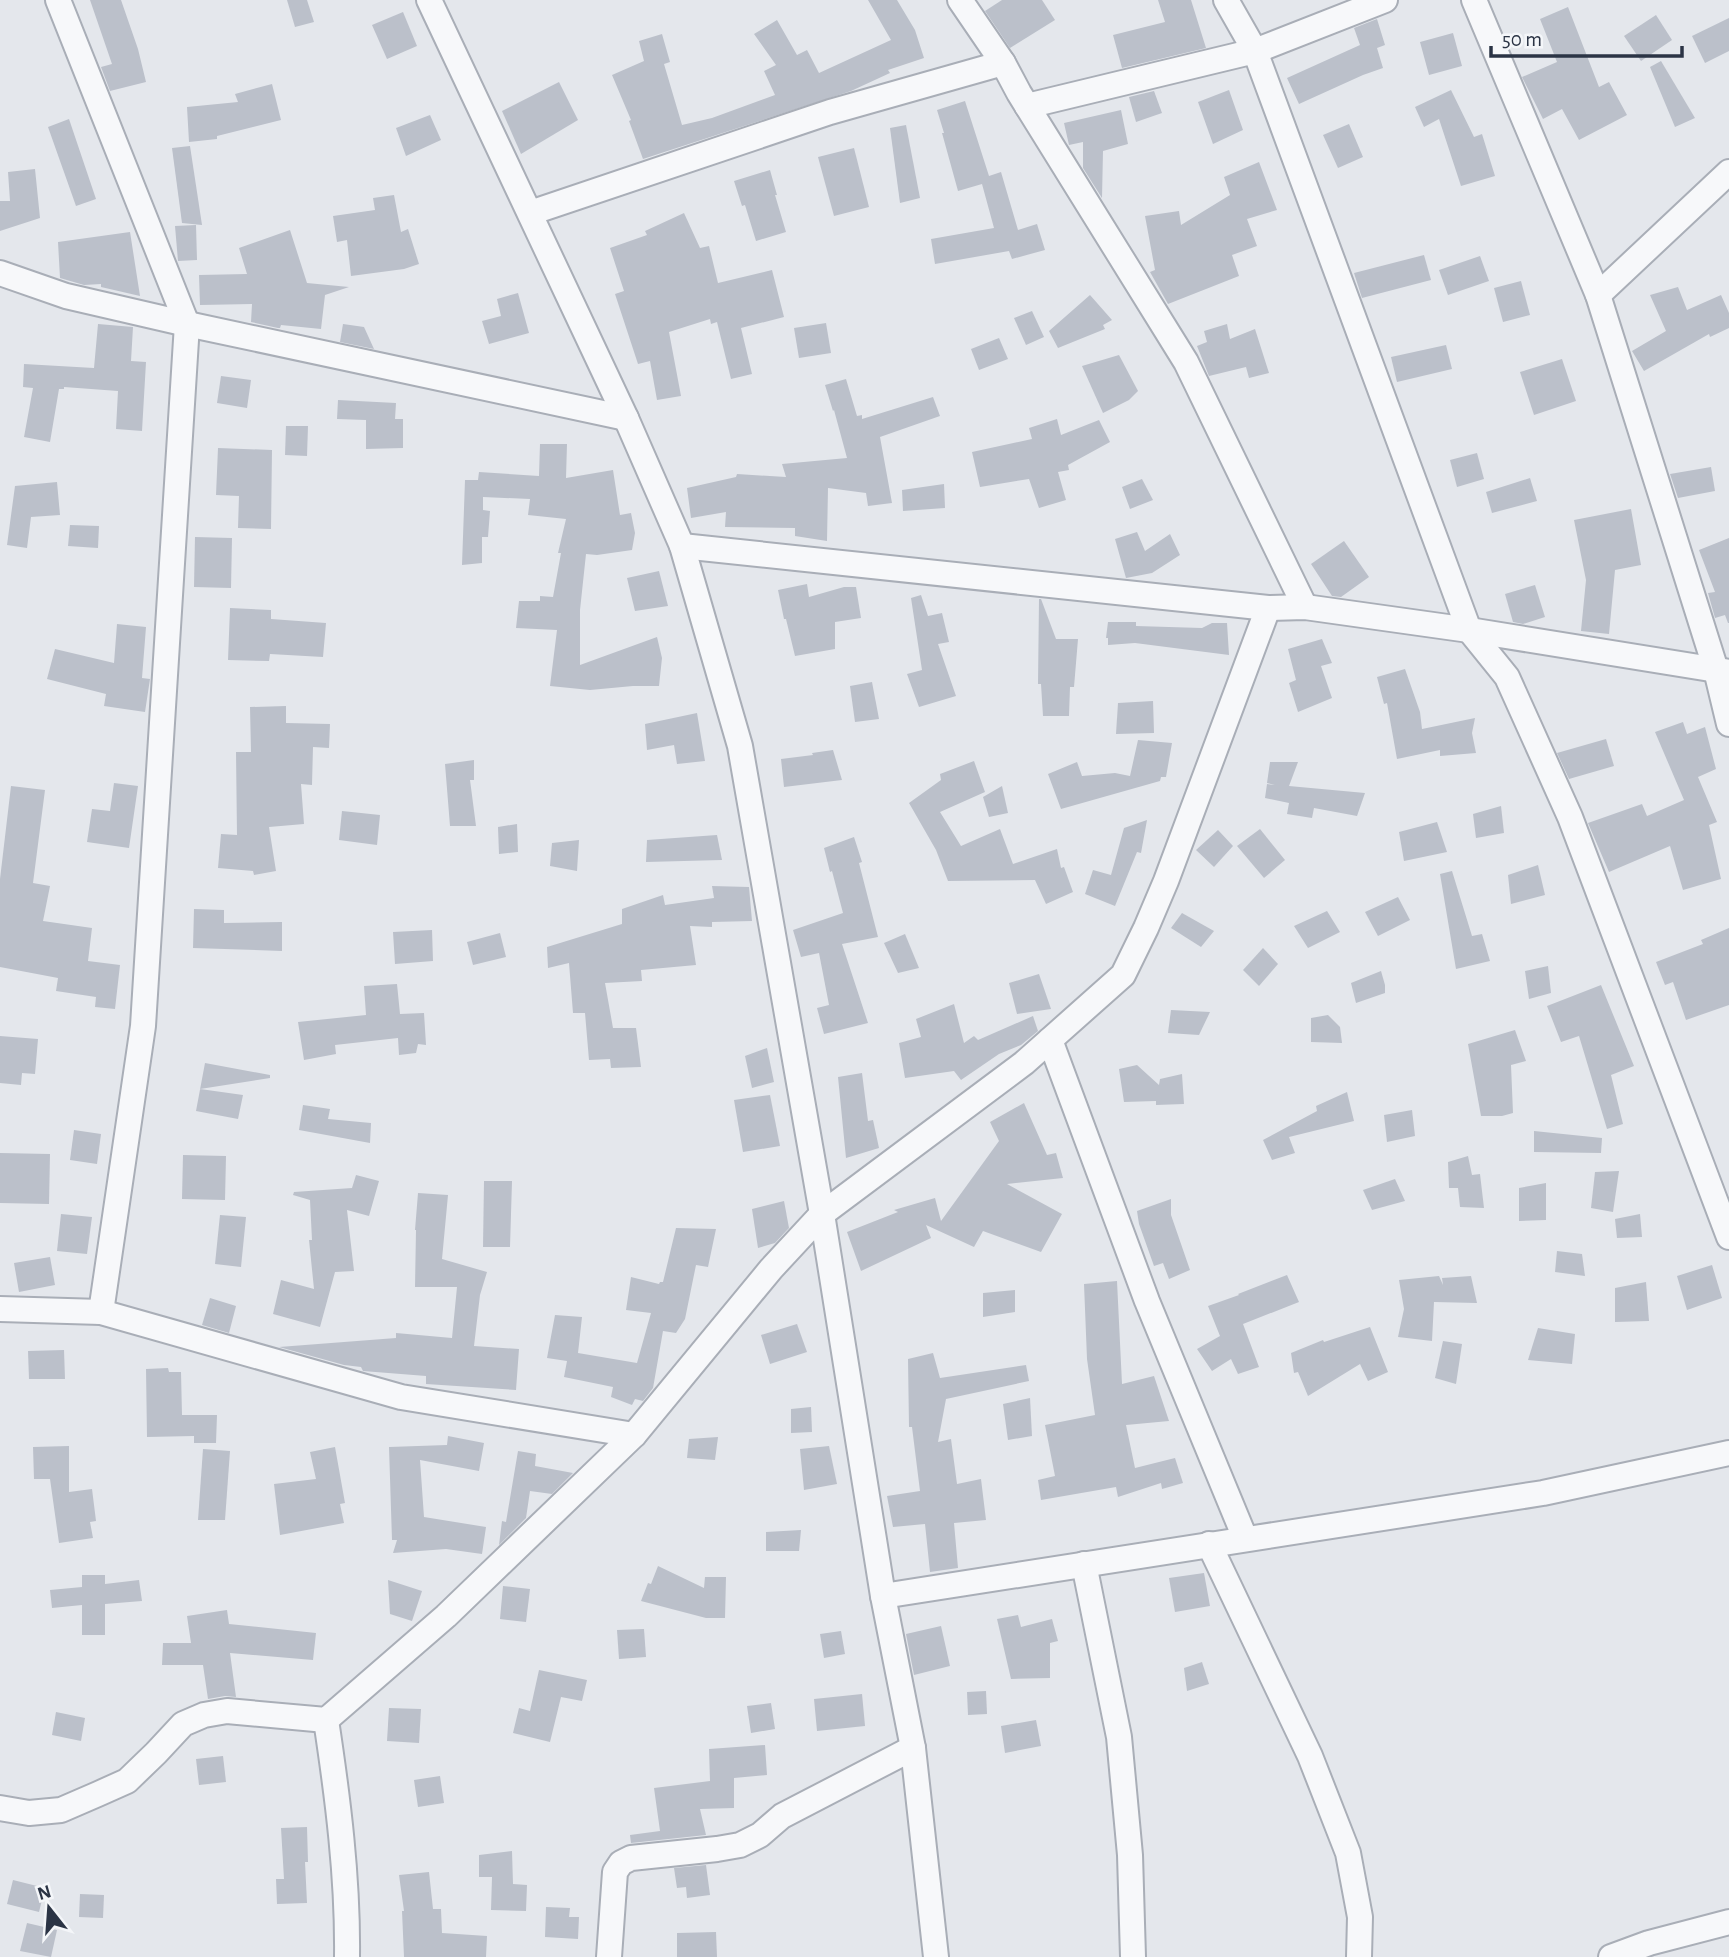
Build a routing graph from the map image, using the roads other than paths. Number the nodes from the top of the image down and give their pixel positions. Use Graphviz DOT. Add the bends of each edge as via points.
graph roads {
  1 [pos="58,0"];
  2 [pos="429,0"];
  3 [pos="960,0"];
  4 [pos="1226,0"];
  5 [pos="1385,0"];
  6 [pos="1474,0"];
  7 [pos="1255,51"];
  8 [pos="1003,63"];
  9 [pos="1027,106"];
  10 [pos="1729,172"];
  11 [pos="530,213"];
  12 [pos="0,273"];
  13 [pos="1598,295"];
  14 [pos="187,324"];
  15 [pos="626,418"];
  16 [pos="682,546"];
  17 [pos="1305,607"];
  18 [pos="1268,608"];
  19 [pos="1469,630"];
  20 [pos="1723,671"];
  21 [pos="1729,724"];
  22 [pos="1050,1040"];
  23 [pos="822,1214"];
  24 [pos="1729,1237"];
  25 [pos="0,1309"];
  26 [pos="101,1312"];
  27 [pos="634,1434"];
  28 [pos="1729,1453"];
  29 [pos="1245,1538"];
  30 [pos="1209,1544"];
  31 [pos="1084,1564"];
  32 [pos="883,1596"];
  33 [pos="326,1720"];
  34 [pos="913,1748"];
  35 [pos="0,1808"];
  36 [pos="1729,1922"];
  37 [pos="347,1957"];
  38 [pos="609,1957"];
  39 [pos="936,1957"];
  40 [pos="1133,1957"];
  41 [pos="1359,1957"];
  42 [pos="1611,1957"];
  1 -- 14 [label="street"];
  2 -- 11 [label="street"];
  3 -- 8 [label="street"];
  4 -- 7 [label="street"];
  5 -- 7 [label="street"];
  6 -- 13 [label="street"];
  7 -- 9 [label="street"];
  7 -- 19 [label="street"];
  8 -- 9 [label="street"];
  8 -- 11 [label="street" via="830,112"];
  9 -- 17 [label="street" via="1186,362"];
  10 -- 13 [label="street"];
  11 -- 15 [label="street"];
  12 -- 14 [label="street" via="66,296"];
  13 -- 20 [label="street"];
  14 -- 15 [label="street"];
  14 -- 26 [label="street" via="144,1027"];
  15 -- 16 [label="street"];
  16 -- 18 [label="street"];
  16 -- 23 [label="street" via="740,746"];
  17 -- 18 [label="street"];
  17 -- 19 [label="street"];
  18 -- 22 [label="street" via="1141,940 1123,975"];
  19 -- 20 [label="street"];
  19 -- 24 [label="street" via="1507,677 1570,817"];
  20 -- 21 [label="street"];
  22 -- 23 [label="street"];
  22 -- 29 [label="street" via="1147,1301"];
  23 -- 27 [label="street"];
  23 -- 32 [label="street"];
  25 -- 26 [label="street"];
  26 -- 27 [label="street" via="401,1397"];
  27 -- 33 [label="street" via="446,1616"];
  28 -- 29 [label="street" via="1543,1493"];
  29 -- 30 [label="street"];
  30 -- 31 [label="street"];
  30 -- 41 [label="street" via="1310,1756 1348,1853 1360,1917"];
  31 -- 32 [label="street"];
  31 -- 40 [label="street" via="1119,1737"];
  32 -- 34 [label="street"];
  33 -- 35 [label="street" via="227,1711 204,1715 183,1724 127,1781 61,1810 29,1813"];
  33 -- 37 [label="street" via="344,1868"];
  34 -- 38 [label="street" via="782,1816 740,1845 621,1863 615,1872"];
  34 -- 39 [label="street"];
  36 -- 42 [label="street" via="1649,1942"];
}
